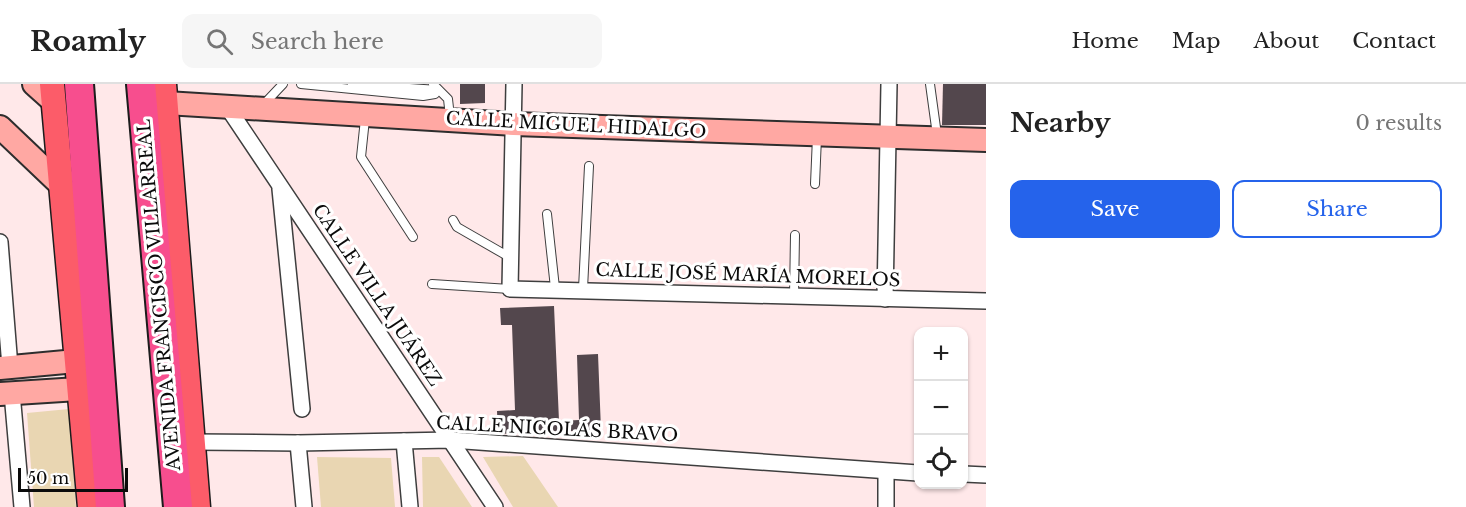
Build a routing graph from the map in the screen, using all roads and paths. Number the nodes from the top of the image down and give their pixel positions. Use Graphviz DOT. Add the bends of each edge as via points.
graph roads {
  1 [pos="34,84"];
  2 [pos="79,84"];
  3 [pos="141,84"];
  4 [pos="283,84"];
  5 [pos="302,84"];
  6 [pos="352,84"];
  7 [pos="514,84"];
  8 [pos="889,84"];
  9 [pos="930,84"];
  10 [pos="435,87"];
  11 [pos="52,93"];
  12 [pos="165,94"];
  13 [pos="226,105"];
  14 [pos="261,107"];
  15 [pos="366,114"];
  16 [pos="450,120"];
  17 [pos="514,124"];
  18 [pos="0,127"];
  19 [pos="817,135"];
  20 [pos="888,138"];
  21 [pos="938,139"];
  22 [pos="986,141"];
  23 [pos="589,166"];
  24 [pos="815,184"];
  25 [pos="62,186"];
  26 [pos="279,186"];
  27 [pos="547,214"];
  28 [pos="453,220"];
  29 [pos="795,235"];
  30 [pos="413,237"];
  31 [pos="0,242"];
  32 [pos="511,258"];
  33 [pos="432,284"];
  34 [pos="555,288"];
  35 [pos="510,289"];
  36 [pos="583,289"];
  37 [pos="794,296"];
  38 [pos="885,299"];
  39 [pos="986,301"];
  40 [pos="76,361"];
  41 [pos="5,367"];
  42 [pos="167,386"];
  43 [pos="78,389"];
  44 [pos="6,394"];
  45 [pos="302,409"];
  46 [pos="451,440"];
  47 [pos="404,441"];
  48 [pos="193,442"];
  49 [pos="298,443"];
  50 [pos="886,472"];
  51 [pos="914,473"];
  52 [pos="968,474"];
  53 [pos="986,475"];
  54 [pos="22,507"];
  55 [pos="90,507"];
  56 [pos="110,507"];
  57 [pos="178,507"];
  58 [pos="198,507"];
  59 [pos="304,507"];
  60 [pos="410,507"];
  61 [pos="495,507"];
  62 [pos="886,507"];
  1 -- 11 [label="street"];
  2 -- 56 [label="highway"];
  3 -- 42 [label="highway, AVENIDA FRANCISCO VILLARREAL"];
  4 -- 14 [label="lane"];
  5 -- 10 [label="lane" via="423,96 435,94"];
  6 -- 10 [label="lane"];
  7 -- 17 [label="street"];
  8 -- 20 [label="street"];
  9 -- 21 [label="lane"];
  10 -- 16 [label="lane" via="448,99"];
  11 -- 25 [label="main road"];
  12 -- 13 [label="street, CALLE MIGUEL HIDALGO"];
  12 -- 48 [label="main road"];
  13 -- 14 [label="street, CALLE MIGUEL HIDALGO"];
  13 -- 26 [label="street, CALLE VILLA JUÁREZ"];
  14 -- 15 [label="street, CALLE MIGUEL HIDALGO"];
  15 -- 16 [label="street, CALLE MIGUEL HIDALGO"];
  15 -- 30 [label="lane" via="361,156"];
  16 -- 17 [label="street, CALLE MIGUEL HIDALGO"];
  17 -- 19 [label="street, CALLE MIGUEL HIDALGO"];
  17 -- 32 [label="street"];
  18 -- 25 [label="street"];
  19 -- 20 [label="street, CALLE MIGUEL HIDALGO"];
  19 -- 24 [label="lane"];
  20 -- 21 [label="street, CALLE MIGUEL HIDALGO"];
  20 -- 38 [label="street"];
  21 -- 22 [label="street, CALLE MIGUEL HIDALGO"];
  23 -- 36 [label="lane"];
  25 -- 40 [label="main road"];
  26 -- 45 [label="street"];
  26 -- 46 [label="street, CALLE VILLA JUÁREZ"];
  27 -- 34 [label="lane"];
  28 -- 32 [label="lane" via="457,227"];
  29 -- 37 [label="lane"];
  31 -- 41 [label="street"];
  32 -- 35 [label="street"];
  33 -- 35 [label="lane"];
  34 -- 35 [label="street, CALLE JOSÉ MARÍA MORELOS"];
  34 -- 36 [label="street, CALLE JOSÉ MARÍA MORELOS"];
  36 -- 37 [label="street, CALLE JOSÉ MARÍA MORELOS"];
  37 -- 38 [label="street, CALLE JOSÉ MARÍA MORELOS"];
  38 -- 39 [label="street, CALLE JOSÉ MARÍA MORELOS"];
  40 -- 41 [label="street"];
  40 -- 43 [label="main road"];
  41 -- 44 [label="street"];
  42 -- 48 [label="highway" via="179,426"];
  42 -- 57 [label="highway, AVENIDA FRANCISCO VILLARREAL"];
  43 -- 44 [label="street"];
  43 -- 55 [label="main road"];
  44 -- 54 [label="street"];
  46 -- 47 [label="street, CALLE NICOLÁS BRAVO"];
  46 -- 50 [label="street, CALLE NICOLÁS BRAVO"];
  46 -- 61 [label="street, CALLE VILLA JUÁREZ"];
  47 -- 49 [label="street, CALLE NICOLÁS BRAVO"];
  47 -- 60 [label="street"];
  48 -- 49 [label="street, CALLE NICOLÁS BRAVO"];
  48 -- 58 [label="main road"];
  49 -- 59 [label="street"];
  50 -- 51 [label="street, CALLE NICOLÁS BRAVO"];
  50 -- 62 [label="street"];
  52 -- 53 [label="street"];
}
